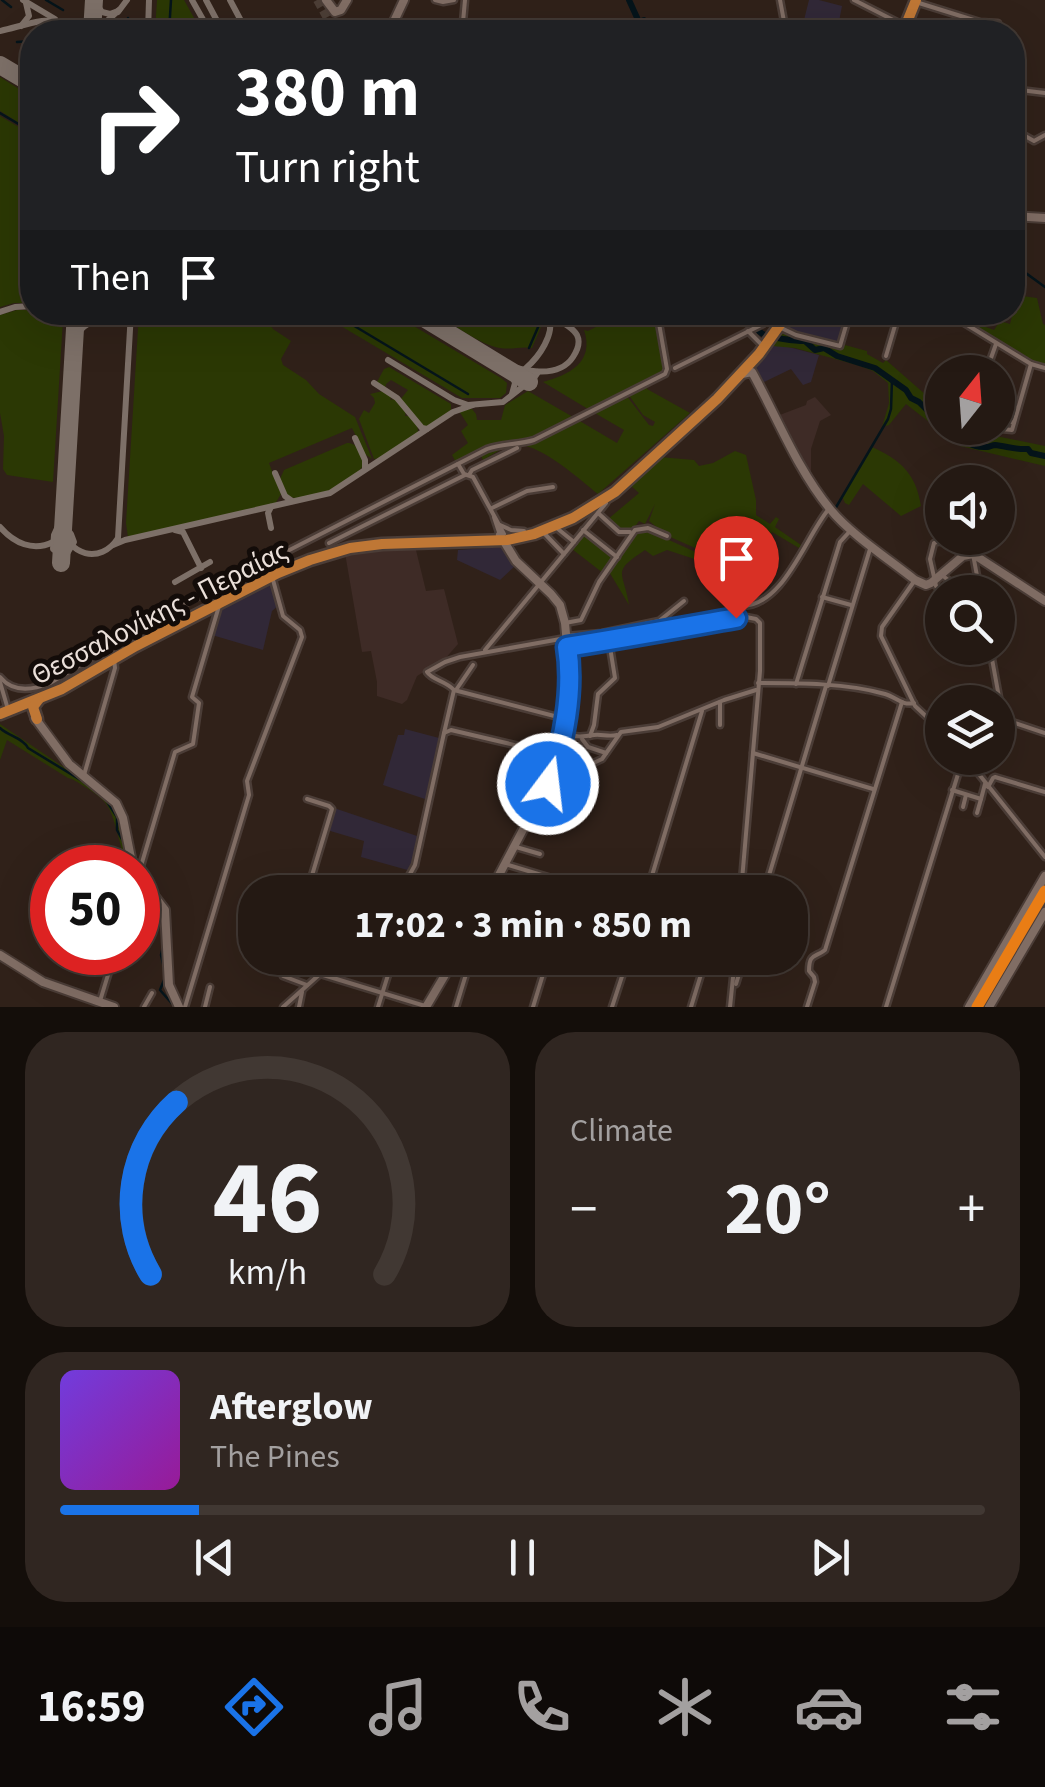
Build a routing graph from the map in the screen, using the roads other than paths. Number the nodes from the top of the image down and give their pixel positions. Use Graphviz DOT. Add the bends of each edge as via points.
graph roads {
  1 [pos="326,0"];
  2 [pos="347,0"];
  3 [pos="435,0"];
  4 [pos="454,0"];
  5 [pos="854,0"];
  6 [pos="918,1"];
  7 [pos="895,20"];
  8 [pos="974,20"];
  9 [pos="659,325"];
  10 [pos="774,325"];
  11 [pos="776,325"];
  12 [pos="846,325"];
  13 [pos="895,325"];
  14 [pos="967,325"];
  15 [pos="773,328"];
  16 [pos="751,330"];
  17 [pos="765,343"];
  18 [pos="996,343"];
  19 [pos="992,355"];
  20 [pos="886,356"];
  21 [pos="1032,364"];
  22 [pos="675,368"];
  23 [pos="1045,368"];
  24 [pos="748,370"];
  25 [pos="1015,407"];
  26 [pos="1018,408"];
  27 [pos="1015,418"];
  28 [pos="518,448"];
  29 [pos="457,465"];
  30 [pos="465,475"];
  31 [pos="553,487"];
  32 [pos="616,492"];
  33 [pos="490,508"];
  34 [pos="830,509"];
  35 [pos="598,513"];
  36 [pos="362,514"];
  37 [pos="494,517"];
  38 [pos="367,524"];
  39 [pos="555,526"];
  40 [pos="851,529"];
  41 [pos="583,530"];
  42 [pos="635,530"];
  43 [pos="543,531"];
  44 [pos="666,536"];
  45 [pos="502,538"];
  46 [pos="574,542"];
  47 [pos="329,544"];
  48 [pos="872,545"];
  49 [pos="564,554"];
  50 [pos="968,555"];
  51 [pos="616,556"];
  52 [pos="944,575"];
  53 [pos="974,575"];
  54 [pos="274,580"];
  55 [pos="915,580"];
  56 [pos="540,584"];
  57 [pos="925,585"];
  58 [pos="822,597"];
  59 [pos="1045,601"];
  60 [pos="684,602"];
  61 [pos="220,603"];
  62 [pos="852,605"];
  63 [pos="742,606"];
  64 [pos="565,622"];
  65 [pos="567,641"];
  66 [pos="608,642"];
  67 [pos="484,652"];
  68 [pos="114,659"];
  69 [pos="473,665"];
  70 [pos="993,665"];
  71 [pos="758,683"];
  72 [pos="796,684"];
  73 [pos="1,685"];
  74 [pos="827,686"];
  75 [pos="455,690"];
  76 [pos="758,690"];
  77 [pos="720,702"];
  78 [pos="902,702"];
  79 [pos="914,703"];
  80 [pos="34,706"];
  81 [pos="704,708"];
  82 [pos="5,709"];
  83 [pos="925,716"];
  84 [pos="564,719"];
  85 [pos="720,725"];
  86 [pos="445,731"];
  87 [pos="621,732"];
  88 [pos="1045,733"];
  89 [pos="561,734"];
  90 [pos="590,736"];
  91 [pos="582,739"];
  92 [pos="606,753"];
  93 [pos="753,753"];
  94 [pos="557,755"];
  95 [pos="802,768"];
  96 [pos="958,775"];
  97 [pos="978,775"];
  98 [pos="84,776"];
  99 [pos="548,784"];
  100 [pos="987,785"];
  101 [pos="874,790"];
  102 [pos="952,790"];
  103 [pos="1045,792"];
  104 [pos="966,795"];
  105 [pos="307,799"];
  106 [pos="981,799"];
  107 [pos="964,807"];
  108 [pos="977,814"];
  109 [pos="128,845"];
  110 [pos="148,845"];
  111 [pos="515,846"];
  112 [pos="540,854"];
  113 [pos="1045,857"];
  114 [pos="505,864"];
  115 [pos="311,875"];
  116 [pos="409,875"];
  117 [pos="499,875"];
  118 [pos="541,875"];
  119 [pos="652,875"];
  120 [pos="742,875"];
  121 [pos="769,875"];
  122 [pos="1045,876"];
  123 [pos="1045,891"];
  124 [pos="1045,900"];
  125 [pos="160,905"];
  126 [pos="1045,912"];
  127 [pos="0,955"];
  128 [pos="108,975"];
  129 [pos="283,975"];
  130 [pos="319,975"];
  131 [pos="323,975"];
  132 [pos="388,975"];
  133 [pos="445,975"];
  134 [pos="465,975"];
  135 [pos="543,975"];
  136 [pos="622,975"];
  137 [pos="701,975"];
  138 [pos="734,975"];
  139 [pos="738,975"];
  140 [pos="307,986"];
  141 [pos="210,987"];
  142 [pos="733,988"];
  143 [pos="302,990"];
  144 [pos="152,993"];
  145 [pos="382,993"];
  146 [pos="100,1001"];
  147 [pos="114,1007"];
  148 [pos="144,1007"];
  149 [pos="182,1007"];
  150 [pos="204,1007"];
  151 [pos="283,1007"];
  152 [pos="299,1007"];
  153 [pos="378,1007"];
  154 [pos="426,1007"];
  155 [pos="456,1007"];
  156 [pos="533,1007"];
  157 [pos="612,1007"];
  158 [pos="691,1007"];
  159 [pos="730,1007"];
  160 [pos="808,1007"];
  161 [pos="886,1007"];
  162 [pos="968,1007"];
  163 [pos="979,1007"];
  164 [pos="989,1007"];
  1 -- 2 [label="street" via="335,12"];
  3 -- 4 [label="street"];
  5 -- 7 [label="street"];
  6 -- 8 [label="street"];
  9 -- 29 [label="street" via="664,374 534,440 496,446"];
  10 -- 15 [label="street"];
  11 -- 15 [label="main road, Θεσσαλονίκης - Περαίας"];
  12 -- 15 [label="street" via="840,346"];
  13 -- 20 [label="street"];
  14 -- 18 [label="street"];
  15 -- 16 [label="street"];
  15 -- 17 [label="main road, Θεσσαλονίκης - Περαίας"];
  16 -- 17 [label="street"];
  16 -- 22 [label="street"];
  17 -- 24 [label="main road, Θεσσαλονίκης - Περαίας"];
  17 -- 45 [label="main road, Θεσσαλονίκης - Περαίας" via="620,483 577,512"];
  18 -- 19 [label="street"];
  18 -- 21 [label="street"];
  21 -- 23 [label="street"];
  21 -- 26 [label="street"];
  24 -- 32 [label="main road, Θεσσαλονίκης - Περαίας"];
  24 -- 34 [label="street"];
  25 -- 26 [label="street"];
  26 -- 27 [label="street"];
  28 -- 30 [label="street"];
  29 -- 30 [label="street"];
  29 -- 36 [label="street"];
  30 -- 33 [label="street"];
  30 -- 38 [label="street"];
  31 -- 33 [label="street"];
  32 -- 35 [label="street"];
  32 -- 39 [label="main road, Θεσσαλονίκης - Περαίας"];
  33 -- 37 [label="street"];
  34 -- 40 [label="street"];
  34 -- 63 [label="street" via="777,589"];
  35 -- 41 [label="street"];
  35 -- 42 [label="street" via="623,534"];
  36 -- 38 [label="street"];
  36 -- 73 [label="street" via="176,608 54,681 32,688"];
  37 -- 45 [label="street"];
  37 -- 45 [label="street"];
  38 -- 47 [label="street"];
  39 -- 43 [label="main road, Θεσσαλονίκης - Περαίας"];
  39 -- 46 [label="street"];
  40 -- 48 [label="street"];
  40 -- 58 [label="street" via="840,542"];
  41 -- 46 [label="street"];
  41 -- 51 [label="street"];
  42 -- 44 [label="street"];
  42 -- 51 [label="street"];
  43 -- 45 [label="main road, Θεσσαλονίκης - Περαίας"];
  43 -- 49 [label="street"];
  45 -- 56 [label="street"];
  45 -- 61 [label="main road, Θεσσαλονίκης - Περαίας" via="344,550 293,566"];
  45 -- 80 [label="main road, Θεσσαλονίκης - Περαίας" via="376,539 308,555 139,638"];
  46 -- 49 [label="street"];
  48 -- 55 [label="street"];
  48 -- 62 [label="street"];
  49 -- 56 [label="street"];
  50 -- 52 [label="street"];
  50 -- 53 [label="street"];
  50 -- 59 [label="street"];
  51 -- 64 [label="street" via="580,622"];
  54 -- 149 [label="street" via="283,616 300,630 301,642 247,781 246,806"];
  55 -- 57 [label="street"];
  55 -- 79 [label="street" via="880,633"];
  56 -- 64 [label="street" via="559,603"];
  56 -- 67 [label="street"];
  58 -- 62 [label="street"];
  58 -- 72 [label="street"];
  60 -- 65 [label="street" via="659,621"];
  61 -- 68 [label="main road, Θεσσαλονίκης - Περαίας"];
  61 -- 110 [label="street" via="192,698 198,703 193,744 176,752"];
  62 -- 74 [label="street"];
  64 -- 65 [label="street"];
  65 -- 66 [label="street"];
  65 -- 67 [label="street"];
  65 -- 84 [label="street"];
  66 -- 71 [label="street" via="751,617 760,626"];
  66 -- 90 [label="street" via="615,678 598,694"];
  67 -- 75 [label="street" via="427,672"];
  68 -- 80 [label="main road, Θεσσαλονίκης - Περαίας"];
  68 -- 98 [label="street"];
  69 -- 75 [label="street"];
  70 -- 88 [label="street" via="1003,719"];
  71 -- 72 [label="street"];
  71 -- 76 [label="street"];
  72 -- 74 [label="street"];
  73 -- 82 [label="street"];
  74 -- 78 [label="street"];
  74 -- 95 [label="street"];
  75 -- 84 [label="street"];
  75 -- 86 [label="street"];
  76 -- 77 [label="street"];
  76 -- 93 [label="street"];
  77 -- 81 [label="street"];
  77 -- 85 [label="street"];
  78 -- 79 [label="street"];
  78 -- 101 [label="street"];
  79 -- 83 [label="street"];
  80 -- 82 [label="main road, Θεσσαλονίκης - Περαίας"];
  80 -- 98 [label="street"];
  81 -- 87 [label="street" via="658,727"];
  81 -- 119 [label="street"];
  84 -- 89 [label="street"];
  86 -- 94 [label="street"];
  86 -- 116 [label="street"];
  87 -- 90 [label="street"];
  87 -- 92 [label="street"];
  89 -- 91 [label="street"];
  89 -- 94 [label="street"];
  90 -- 91 [label="street"];
  91 -- 92 [label="street"];
  92 -- 99 [label="street"];
  93 -- 95 [label="street"];
  93 -- 120 [label="street"];
  94 -- 99 [label="street"];
  95 -- 101 [label="street"];
  95 -- 121 [label="street"];
  96 -- 102 [label="street"];
  97 -- 100 [label="street"];
  98 -- 109 [label="street" via="116,804"];
  99 -- 111 [label="street"];
  100 -- 103 [label="street" via="994,777"];
  100 -- 106 [label="street"];
  100 -- 113 [label="street"];
  101 -- 160 [label="street" via="825,950 811,959 808,971 815,982"];
  102 -- 104 [label="street"];
  102 -- 161 [label="street"];
  104 -- 106 [label="street"];
  104 -- 107 [label="street"];
  105 -- 115 [label="street" via="332,809"];
  106 -- 108 [label="street"];
  111 -- 112 [label="street"];
  111 -- 114 [label="street"];
  114 -- 117 [label="street"];
  114 -- 118 [label="street"];
  122 -- 162 [label="street"];
  123 -- 163 [label="highway"];
  124 -- 163 [label="highway"];
  125 -- 149 [label="street" via="169,984"];
  126 -- 164 [label="street"];
  127 -- 146 [label="street" via="43,982"];
  128 -- 146 [label="street"];
  129 -- 140 [label="street"];
  130 -- 140 [label="street"];
  131 -- 145 [label="street"];
  132 -- 145 [label="street"];
  133 -- 154 [label="street"];
  134 -- 155 [label="street"];
  135 -- 156 [label="street"];
  136 -- 157 [label="street"];
  137 -- 158 [label="street"];
  138 -- 142 [label="street"];
  139 -- 142 [label="street"];
  140 -- 143 [label="street"];
  141 -- 150 [label="street"];
  142 -- 159 [label="street"];
  143 -- 151 [label="street"];
  143 -- 152 [label="street"];
  144 -- 148 [label="street"];
  145 -- 153 [label="street"];
  145 -- 154 [label="street"];
  146 -- 147 [label="street"];
}
